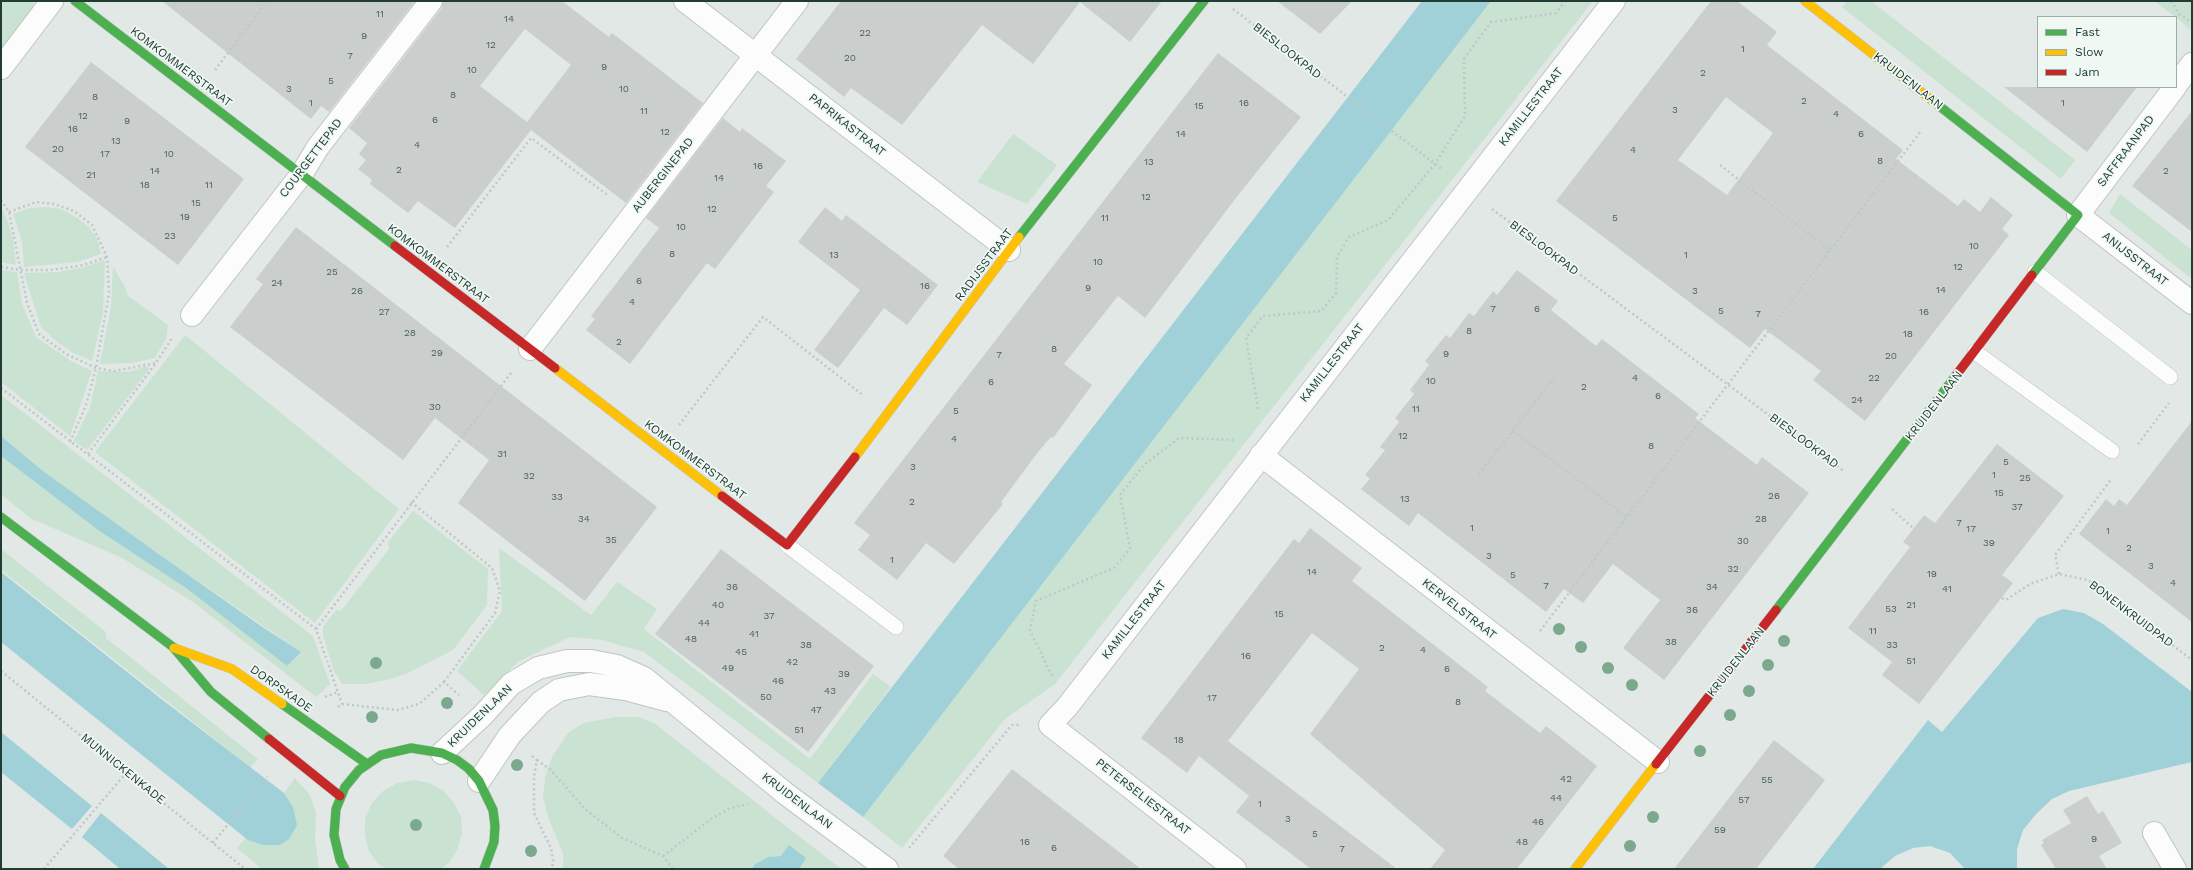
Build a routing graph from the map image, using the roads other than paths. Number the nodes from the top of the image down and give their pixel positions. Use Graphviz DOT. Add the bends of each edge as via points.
graph roads {
  1 [pos="52,1"];
  2 [pos="75,1"];
  3 [pos="432,1"];
  4 [pos="685,1"];
  5 [pos="797,1"];
  6 [pos="1204,1"];
  7 [pos="1614,1"];
  8 [pos="1807,2"];
  9 [pos="755,54"];
  10 [pos="2192,64"];
  11 [pos="1,68"];
  12 [pos="2177,83"];
  13 [pos="2173,88"];
  14 [pos="301,174"];
  15 [pos="2078,215"];
  16 [pos="1009,250"];
  17 [pos="2035,272"];
  18 [pos="2192,303"];
  19 [pos="192,315"];
  20 [pos="530,349"];
  21 [pos="1975,352"];
  22 [pos="2170,377"];
  23 [pos="2112,451"];
  24 [pos="1261,455"];
  25 [pos="1,517"];
  26 [pos="787,545"];
  27 [pos="896,627"];
  28 [pos="173,647"];
  29 [pos="671,702"];
  30 [pos="1050,725"];
  31 [pos="442,753"];
  32 [pos="1658,762"];
  33 [pos="367,764"];
  34 [pos="479,781"];
  35 [pos="340,796"];
  36 [pos="2154,833"];
  37 [pos="490,858"];
  38 [pos="498,865"];
  39 [pos="346,869"];
  40 [pos="484,869"];
  41 [pos="887,869"];
  42 [pos="1235,869"];
  43 [pos="1574,869"];
  44 [pos="2175,869"];
  1 -- 11 [label="street"];
  2 -- 14 [label="street, KOMKOMMERSTRAAT"];
  3 -- 14 [label="street, COURGETTEPAD" via="318,147"];
  4 -- 9 [label="street, PAPRIKASTRAAT"];
  5 -- 9 [label="street, AUBERGINEPAD"];
  6 -- 16 [label="street, RADIJSSTRAAT"];
  7 -- 24 [label="street, KAMILLESTRAAT"];
  8 -- 15 [label="street, KRUIDENLAAN"];
  9 -- 16 [label="street, PAPRIKASTRAAT"];
  9 -- 20 [label="street, AUBERGINEPAD"];
  10 -- 12 [label="street, SAFFRAANPAD"];
  13 -- 15 [label="street, SAFFRAANPAD"];
  14 -- 19 [label="street, COURGETTEPAD"];
  14 -- 20 [label="street, KOMKOMMERSTRAAT"];
  15 -- 17 [label="street, KRUIDENLAAN"];
  15 -- 18 [label="street, ANIJSSTRAAT"];
  16 -- 26 [label="street, RADIJSSTRAAT" via="888,415"];
  17 -- 21 [label="street, KRUIDENLAAN"];
  17 -- 22 [label="lane"];
  20 -- 26 [label="street, KOMKOMMERSTRAAT"];
  21 -- 23 [label="lane"];
  21 -- 32 [label="street, KRUIDENLAAN"];
  24 -- 30 [label="street, KAMILLESTRAAT" via="1067,707"];
  24 -- 32 [label="street, KERVELSTRAAT"];
  25 -- 28 [label="street, DORPSKADE"];
  26 -- 27 [label="lane"];
  28 -- 33 [label="street, DORPSKADE" via="232,669"];
  28 -- 35 [label="street, DORPSKADE" via="211,692"];
  29 -- 31 [label="street, KRUIDENLAAN" via="644,678 617,666 590,661 567,661 538,668 511,684 483,715"];
  29 -- 34 [label="street, KRUIDENLAAN" via="625,689 589,684 559,690 540,702 510,735"];
  29 -- 41 [label="street, KRUIDENLAAN" via="786,794"];
  30 -- 42 [label="street, PETERSELIESTRAAT"];
  31 -- 33 [label="street" via="411,748 381,756"];
  31 -- 34 [label="street" via="469,769"];
  32 -- 43 [label="street, KRUIDENLAAN"];
  33 -- 35 [label="street" via="352,778"];
  34 -- 37 [label="street" via="493,810 496,826"];
  35 -- 39 [label="street" via="334,835 340,860"];
  36 -- 44 [label="street"];
  37 -- 38 [label="street"];
  37 -- 40 [label="street"];
}
